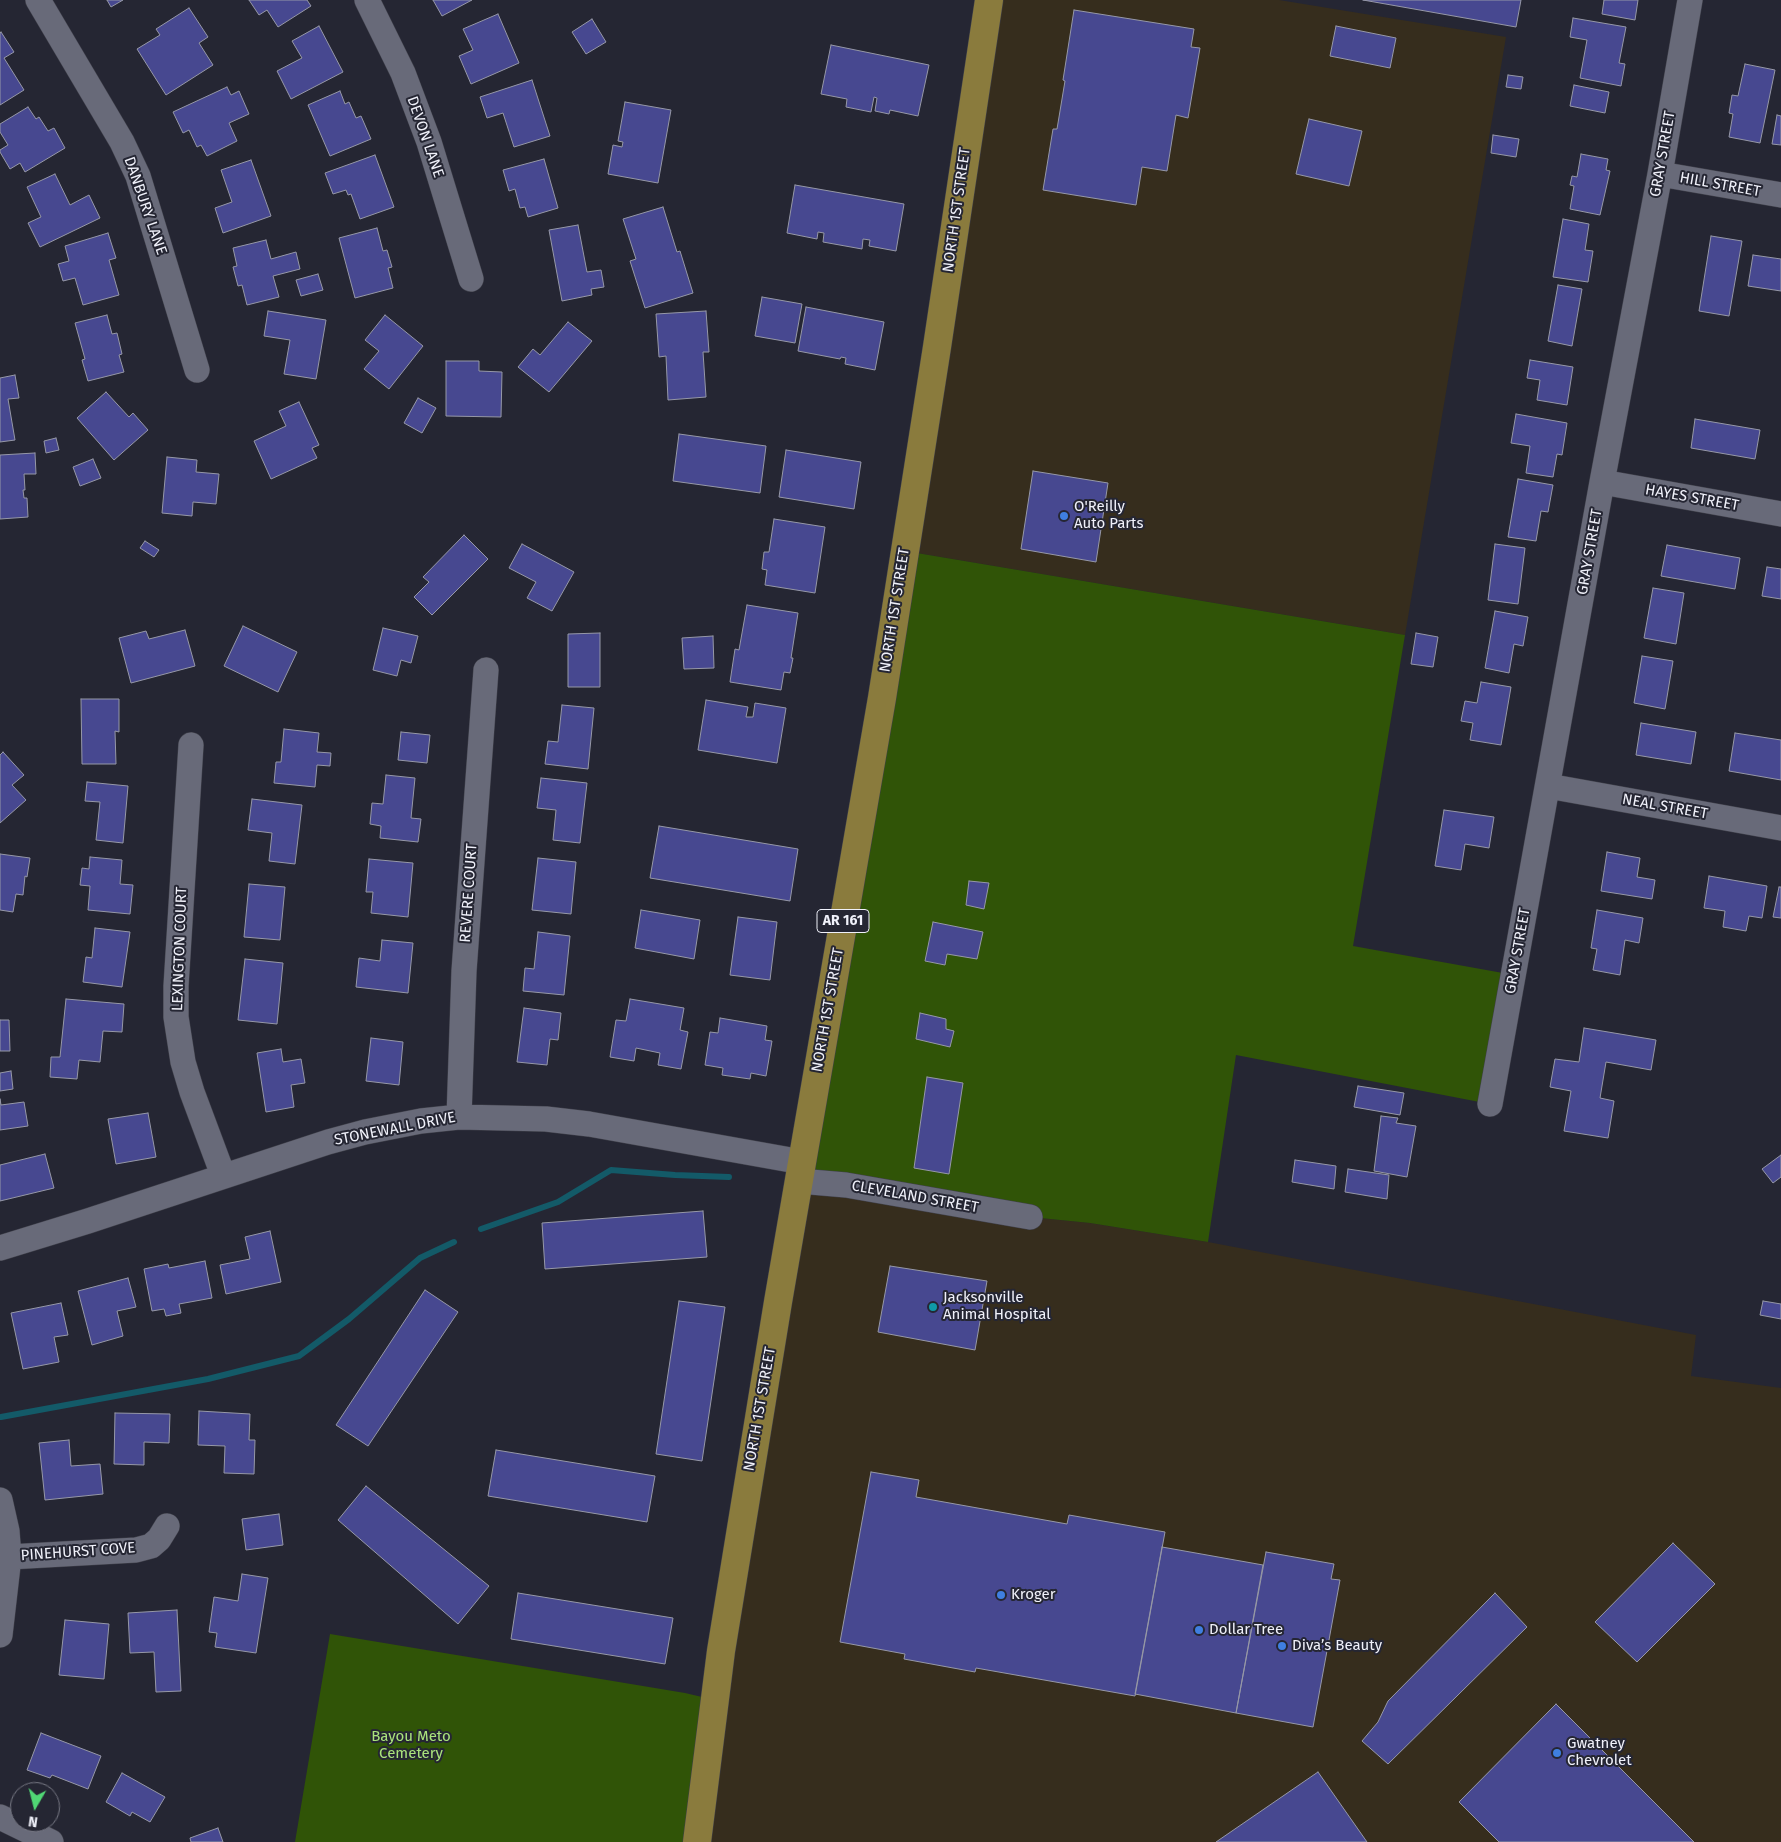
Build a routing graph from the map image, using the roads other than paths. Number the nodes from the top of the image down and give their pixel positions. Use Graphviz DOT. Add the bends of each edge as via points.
graph roads {
  1 [pos="38,0"];
  2 [pos="367,0"];
  3 [pos="989,0"];
  4 [pos="1690,0"];
  5 [pos="1660,174"];
  6 [pos="1781,195"];
  7 [pos="471,279"];
  8 [pos="197,370"];
  9 [pos="1602,482"];
  10 [pos="1781,514"];
  11 [pos="486,670"];
  12 [pos="191,745"];
  13 [pos="1548,786"];
  14 [pos="1781,828"];
  15 [pos="1490,1104"];
  16 [pos="459,1116"];
  17 [pos="801,1171"];
  18 [pos="223,1176"];
  19 [pos="1030,1217"];
  20 [pos="0,1248"];
  21 [pos="0,1500"];
  22 [pos="167,1526"];
  23 [pos="5,1569"];
  24 [pos="0,1635"];
  25 [pos="0,1817"];
  26 [pos="51,1842"];
  27 [pos="697,1842"];
  1 -- 8 [label="street, DANBURY LANE" via="122,142 138,176"];
  2 -- 7 [label="street, DEVON LANE" via="429,142"];
  3 -- 17 [label="main road, NORTH 1ST STREET / AR 161" via="888,655"];
  4 -- 5 [label="street, GRAY STREET"];
  5 -- 6 [label="street, HILL STREET"];
  5 -- 9 [label="street, GRAY STREET"];
  9 -- 10 [label="street, HAYES STREET"];
  9 -- 13 [label="street, GRAY STREET"];
  11 -- 16 [label="street, REVERE COURT" via="464,971"];
  12 -- 18 [label="street, LEXINGTON COURT" via="176,1017 183,1062"];
  13 -- 14 [label="street, NEAL STREET"];
  13 -- 15 [label="street, GRAY STREET"];
  16 -- 17 [label="street, STONEWALL DRIVE" via="589,1124"];
  16 -- 18 [label="street, STONEWALL DRIVE" via="365,1132"];
  17 -- 19 [label="street, CLEVELAND STREET" via="846,1185"];
  17 -- 27 [label="main road, NORTH 1ST STREET / AR 161" via="721,1651"];
  18 -- 20 [label="street, STONEWALL DRIVE"];
  21 -- 23 [label="street" via="7,1531"];
  22 -- 23 [label="street, PINEHURST COVE" via="151,1546 136,1550"];
  23 -- 24 [label="street"];
  25 -- 26 [label="street"];
}
